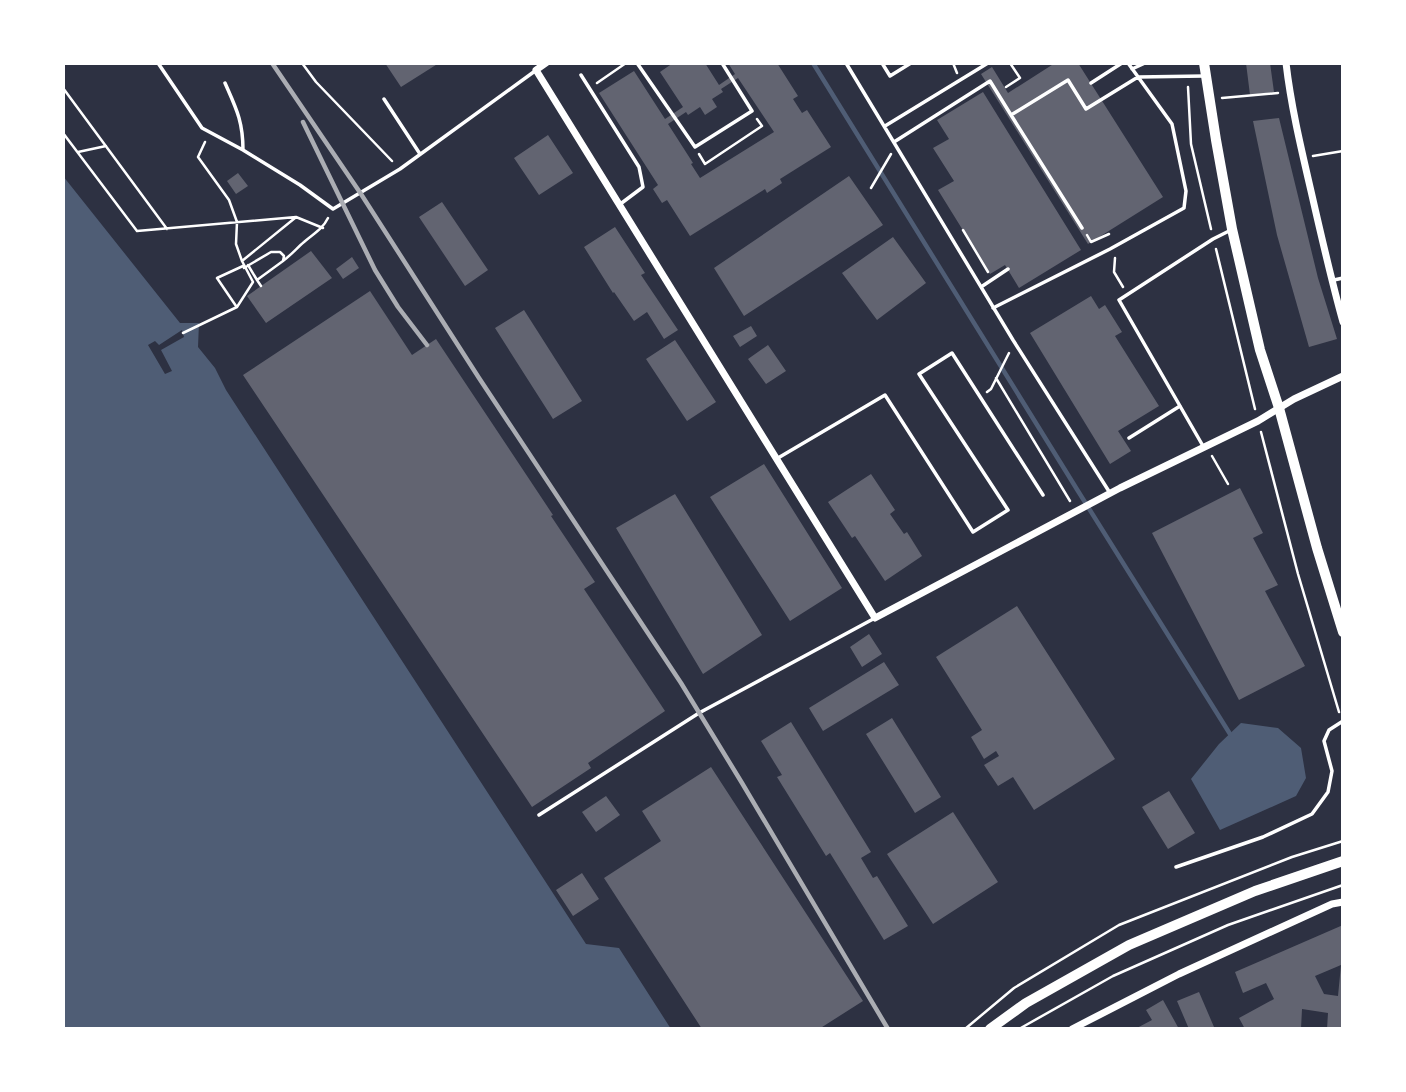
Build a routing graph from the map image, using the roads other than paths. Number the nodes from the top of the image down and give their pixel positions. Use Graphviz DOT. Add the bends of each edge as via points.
graph roads {
  1 [pos="158,63"];
  2 [pos="546,63"];
  3 [pos="637,63"];
  4 [pos="722,63"];
  5 [pos="846,63"];
  6 [pos="882,63"];
  7 [pos="911,63"];
  8 [pos="988,63"];
  9 [pos="1122,63"];
  10 [pos="1128,63"];
  11 [pos="1145,63"];
  12 [pos="1204,63"];
  13 [pos="1286,63"];
  14 [pos="1132,69"];
  15 [pos="536,70"];
  16 [pos="581,75"];
  17 [pos="1206,76"];
  18 [pos="1138,77"];
  19 [pos="225,83"];
  20 [pos="1091,83"];
  21 [pos="384,99"];
  22 [pos="1011,115"];
  23 [pos="885,127"];
  24 [pos="894,142"];
  25 [pos="243,150"];
  26 [pos="420,154"];
  27 [pos="620,205"];
  28 [pos="1082,228"];
  29 [pos="1232,229"];
  30 [pos="1008,269"];
  31 [pos="1343,278"];
  32 [pos="1332,281"];
  33 [pos="981,287"];
  34 [pos="993,308"];
  35 [pos="1343,322"];
  36 [pos="1343,376"];
  37 [pos="1180,406"];
  38 [pos="1279,408"];
  39 [pos="1129,438"];
  40 [pos="1203,447"];
  41 [pos="776,459"];
  42 [pos="1043,495"];
  43 [pos="1107,495"];
  44 [pos="875,618"];
  45 [pos="1343,632"];
  46 [pos="1342,722"];
  47 [pos="539,816"];
  48 [pos="1343,861"];
  49 [pos="1176,867"];
  50 [pos="1343,902"];
  51 [pos="990,1029"];
  52 [pos="1072,1029"];
  1 -- 25 [label="lane" via="202,128"];
  2 -- 15 [label="street"];
  3 -- 4 [label="lane" via="695,147 752,111"];
  5 -- 23 [label="lane"];
  6 -- 7 [label="lane" via="890,76"];
  8 -- 23 [label="lane"];
  9 -- 20 [label="lane"];
  10 -- 14 [label="lane"];
  11 -- 14 [label="lane"];
  12 -- 17 [label="main road"];
  13 -- 32 [label="street"];
  14 -- 18 [label="lane"];
  15 -- 26 [label="lane"];
  15 -- 27 [label="street"];
  16 -- 27 [label="lane" via="639,167 643,187"];
  17 -- 18 [label="lane"];
  17 -- 29 [label="main road"];
  18 -- 22 [label="lane" via="1086,109 1068,80"];
  18 -- 34 [label="lane" via="1172,124 1186,191 1184,208"];
  19 -- 25 [label="lane" via="243,131"];
  21 -- 26 [label="lane"];
  22 -- 24 [label="lane" via="990,81"];
  22 -- 28 [label="lane"];
  23 -- 24 [label="lane"];
  24 -- 33 [label="lane"];
  25 -- 26 [label="lane" via="334,209"];
  27 -- 41 [label="street"];
  29 -- 37 [label="lane" via="1119,300"];
  29 -- 38 [label="main road" via="1260,350"];
  30 -- 33 [label="lane"];
  31 -- 32 [label="lane"];
  32 -- 35 [label="street"];
  33 -- 34 [label="lane"];
  34 -- 43 [label="lane"];
  36 -- 38 [label="street"];
  37 -- 39 [label="lane"];
  37 -- 40 [label="lane"];
  38 -- 40 [label="street"];
  38 -- 45 [label="main road"];
  40 -- 43 [label="street"];
  41 -- 42 [label="lane" via="886,395 973,533 1007,510 919,374 952,354"];
  41 -- 44 [label="street"];
  43 -- 44 [label="street"];
  44 -- 47 [label="lane" via="699,713"];
  46 -- 49 [label="lane" via="1329,730 1324,741 1332,771 1328,792 1312,814 1263,837"];
  48 -- 51 [label="main road" via="1255,891 1129,945 1026,1003"];
  50 -- 52 [label="street" via="1178,974"];
}
